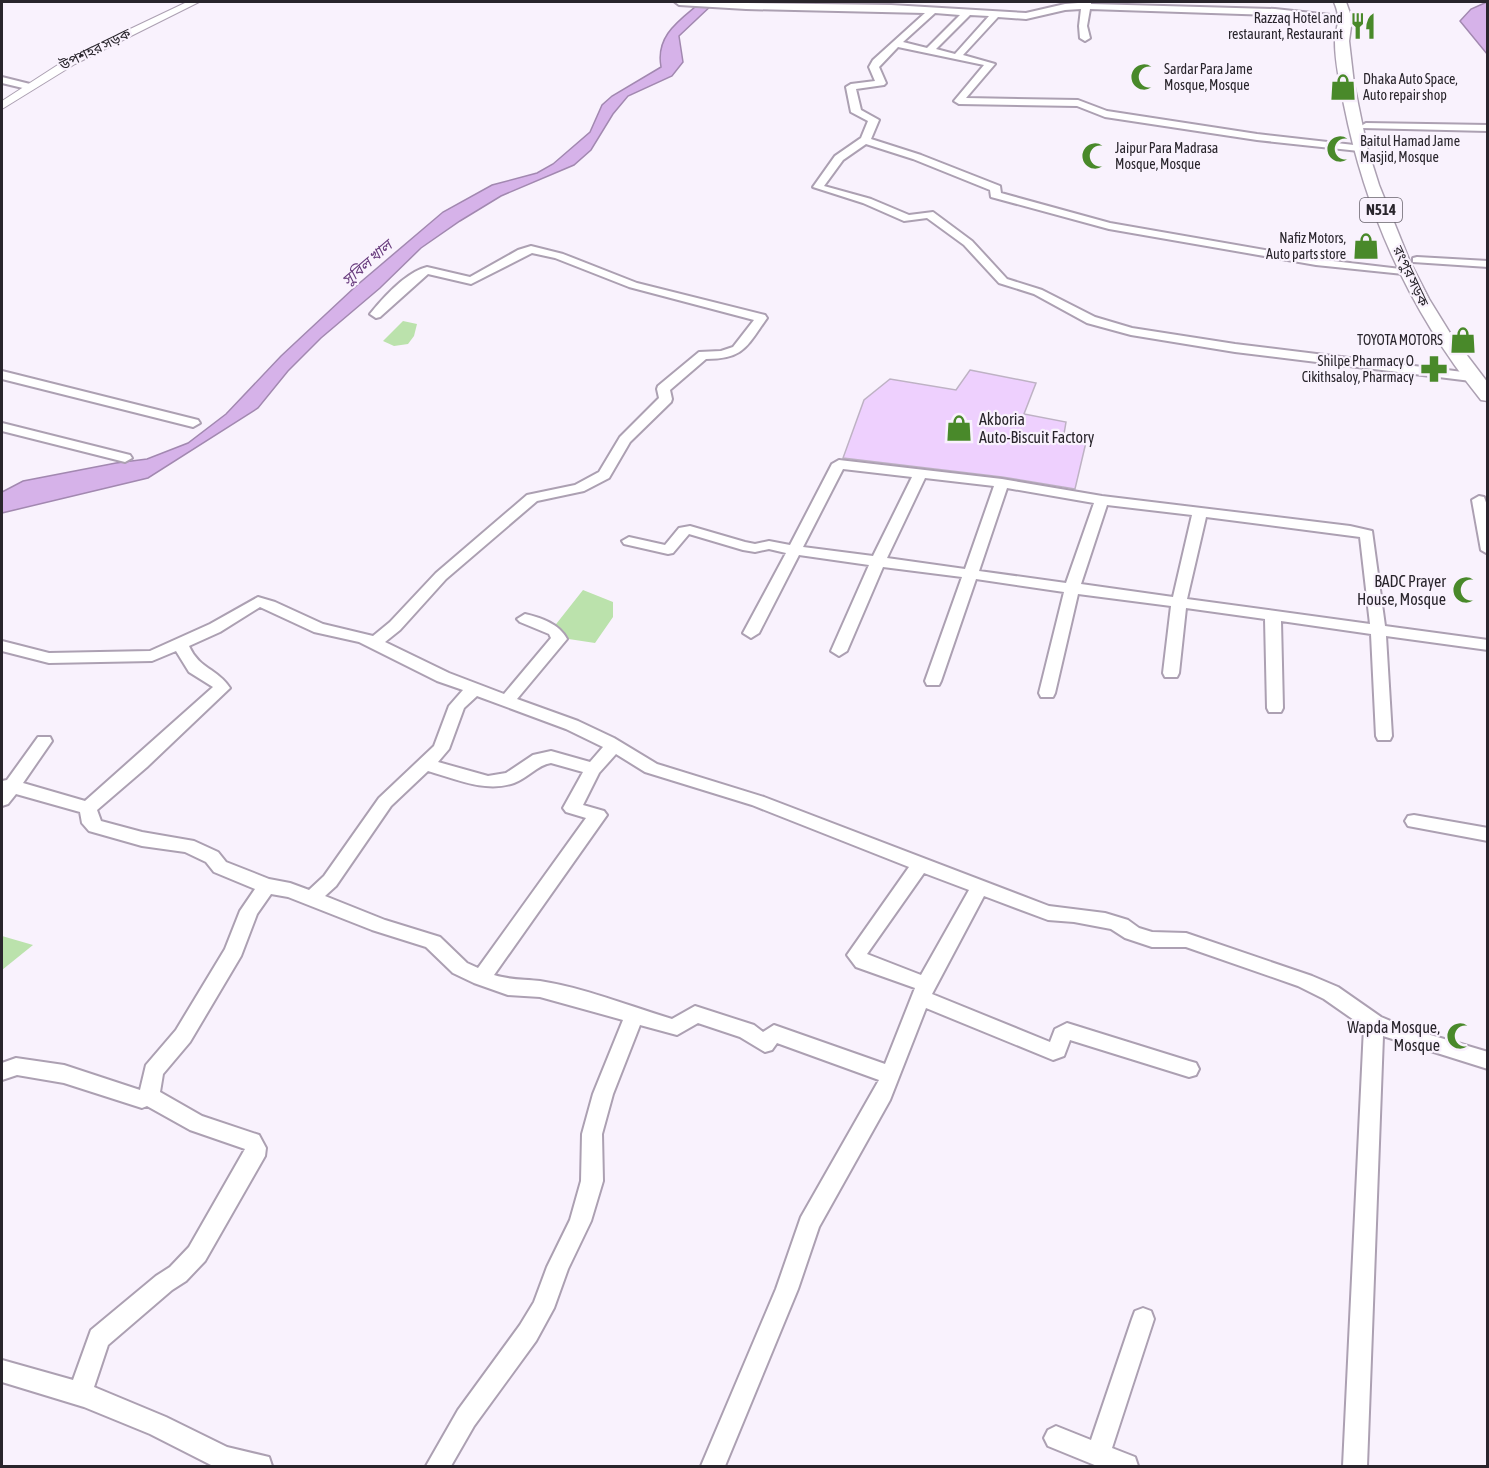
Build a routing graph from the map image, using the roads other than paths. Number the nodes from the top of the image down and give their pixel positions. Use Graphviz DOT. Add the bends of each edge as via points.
graph roads {
  1 [pos="194,2"];
  2 [pos="679,2"];
  3 [pos="696,2"];
  4 [pos="1340,2"];
  5 [pos="1348,2"];
  6 [pos="796,4"];
  7 [pos="1087,4"];
  8 [pos="933,10"];
  9 [pos="968,12"];
  10 [pos="996,14"];
  11 [pos="1346,19"];
  12 [pos="1085,38"];
  13 [pos="898,44"];
  14 [pos="929,51"];
  15 [pos="957,57"];
  16 [pos="2,80"];
  17 [pos="27,86"];
  18 [pos="2,106"];
  19 [pos="1366,126"];
  20 [pos="1488,128"];
  21 [pos="865,140"];
  22 [pos="1359,148"];
  23 [pos="1488,264"];
  24 [pos="1413,267"];
  25 [pos="376,314"];
  26 [pos="2,375"];
  27 [pos="1488,376"];
  28 [pos="1471,377"];
  29 [pos="1488,396"];
  30 [pos="193,423"];
  31 [pos="2,427"];
  32 [pos="125,458"];
  33 [pos="920,476"];
  34 [pos="1002,483"];
  35 [pos="1102,500"];
  36 [pos="1479,500"];
  37 [pos="1200,512"];
  38 [pos="629,541"];
  39 [pos="795,550"];
  40 [pos="1488,550"];
  41 [pos="878,562"];
  42 [pos="970,574"];
  43 [pos="1072,588"];
  44 [pos="1179,603"];
  45 [pos="1273,615"];
  46 [pos="525,620"];
  47 [pos="1378,629"];
  48 [pos="751,633"];
  49 [pos="180,643"];
  50 [pos="374,643"];
  51 [pos="1488,645"];
  52 [pos="2,646"];
  53 [pos="839,651"];
  54 [pos="1171,672"];
  55 [pos="933,681"];
  56 [pos="475,688"];
  57 [pos="1047,693"];
  58 [pos="507,700"];
  59 [pos="1275,708"];
  60 [pos="1384,736"];
  61 [pos="44,741"];
  62 [pos="614,746"];
  63 [pos="423,764"];
  64 [pos="593,769"];
  65 [pos="4,791"];
  66 [pos="88,807"];
  67 [pos="1414,821"];
  68 [pos="1488,835"];
  69 [pos="920,865"];
  70 [pos="267,886"];
  71 [pos="980,886"];
  72 [pos="312,898"];
  73 [pos="481,978"];
  74 [pos="923,991"];
  75 [pos="634,1016"];
  76 [pos="1374,1023"];
  77 [pos="1488,1061"];
  78 [pos="1189,1069"];
  79 [pos="2,1072"];
  80 [pos="891,1075"];
  81 [pos="149,1096"];
  82 [pos="1143,1319"];
  83 [pos="2,1371"];
  84 [pos="84,1395"];
  85 [pos="1056,1438"];
  86 [pos="1098,1455"];
  87 [pos="260,1467"];
  88 [pos="438,1467"];
  89 [pos="713,1467"];
  90 [pos="1126,1467"];
  91 [pos="1355,1467"];
  1 -- 17 [label="main road, উপশহর সড়ক" via="89,51"];
  2 -- 3 [label="street"];
  3 -- 6 [label="street"];
  4 -- 11 [label="highway, রংপুর সড়ক / N514"];
  5 -- 19 [label="highway, রংপুর সড়ক / N514" via="1355,21 1355,69"];
  6 -- 8 [label="street"];
  7 -- 10 [label="street" via="1033,16"];
  7 -- 11 [label="street"];
  7 -- 12 [label="street"];
  8 -- 9 [label="street"];
  8 -- 13 [label="street"];
  9 -- 10 [label="street"];
  9 -- 14 [label="street"];
  10 -- 15 [label="street"];
  11 -- 22 [label="highway, রংপুর সড়ক / N514" via="1343,50"];
  13 -- 14 [label="street"];
  13 -- 21 [label="street" via="876,62 874,67 881,83 850,87 856,112 874,120"];
  14 -- 15 [label="street"];
  15 -- 22 [label="street" via="990,64 959,101 1078,103 1105,114"];
  16 -- 17 [label="street"];
  17 -- 18 [label="main road, উপশহর সড়ক"];
  19 -- 20 [label="street"];
  19 -- 24 [label="highway, রংপুর সড়ক / N514" via="1386,201"];
  21 -- 24 [label="street" via="996,188 994,195 1109,226 1305,261"];
  21 -- 28 [label="street" via="839,158 818,187 867,201 908,219 929,214 968,243 1003,281 1038,292 1091,320 1131,331 1235,348"];
  22 -- 24 [label="highway, রংপুর সড়ক / N514" via="1368,178"];
  23 -- 24 [label="street"];
  24 -- 27 [label="highway, রংপুর সড়ক / N514" via="1461,344"];
  24 -- 28 [label="highway, রংপুর সড়ক / N514" via="1435,327"];
  25 -- 50 [label="street" via="420,272 427,270 471,281 531,249 633,285 761,318 737,350 703,355 663,389 666,399 625,440 604,475 579,488 531,498 441,576"];
  26 -- 30 [label="street"];
  28 -- 29 [label="highway, রংপুর সড়ক / N514"];
  31 -- 32 [label="street"];
  33 -- 34 [label="street"];
  33 -- 39 [label="street" via="839,464"];
  33 -- 41 [label="street"];
  34 -- 35 [label="street"];
  34 -- 42 [label="street"];
  35 -- 37 [label="street"];
  35 -- 43 [label="street"];
  36 -- 40 [label="street"];
  37 -- 44 [label="street"];
  37 -- 47 [label="street" via="1367,534"];
  38 -- 39 [label="street" via="668,550 684,531 690,530 743,546"];
  39 -- 41 [label="street"];
  39 -- 48 [label="street"];
  41 -- 42 [label="street"];
  41 -- 53 [label="street"];
  42 -- 43 [label="street"];
  42 -- 55 [label="street"];
  43 -- 44 [label="street"];
  43 -- 57 [label="street"];
  44 -- 45 [label="street"];
  44 -- 54 [label="street"];
  45 -- 47 [label="street"];
  45 -- 59 [label="street"];
  46 -- 58 [label="street" via="555,631 559,639"];
  47 -- 51 [label="street"];
  47 -- 60 [label="street"];
  49 -- 50 [label="street" via="262,602 319,628 353,634"];
  49 -- 52 [label="street" via="152,656 83,658 49,658"];
  49 -- 66 [label="street" via="195,668 216,679 222,688"];
  50 -- 56 [label="street"];
  56 -- 58 [label="street"];
  56 -- 63 [label="street" via="457,706 441,749"];
  58 -- 62 [label="street"];
  61 -- 65 [label="street"];
  62 -- 64 [label="street"];
  62 -- 69 [label="street" via="651,768 758,801"];
  63 -- 64 [label="street" via="488,782 511,778 539,759"];
  63 -- 72 [label="street" via="386,802 330,881"];
  64 -- 73 [label="street" via="572,807 598,815"];
  65 -- 66 [label="street"];
  66 -- 70 [label="street" via="95,826 188,846 212,857 220,867"];
  67 -- 68 [label="street"];
  69 -- 71 [label="street"];
  69 -- 74 [label="street" via="856,954 863,962"];
  70 -- 72 [label="street"];
  70 -- 81 [label="street" via="249,911 234,951 183,1036 153,1071"];
  71 -- 74 [label="street"];
  71 -- 76 [label="street" via="1048,913 1063,912 1120,925 1152,940 1186,940 1266,966 1331,993"];
  72 -- 73 [label="street" via="434,942 460,968"];
  73 -- 75 [label="street" via="508,987 540,989 589,1001"];
  74 -- 78 [label="street" via="1053,1052 1067,1030"];
  74 -- 80 [label="street"];
  75 -- 80 [label="street" via="677,1027 695,1014 747,1031 765,1044 774,1033"];
  75 -- 88 [label="street" via="603,1094 592,1134 592,1181 580,1221 543,1308 466,1418"];
  76 -- 77 [label="street"];
  76 -- 91 [label="street"];
  79 -- 81 [label="street" via="16,1066 64,1074 142,1099"];
  80 -- 89 [label="street" via="809,1224 787,1289"];
  81 -- 84 [label="street" via="197,1124 252,1141 255,1156 197,1254 99,1338 82,1382"];
  82 -- 86 [label="street"];
  83 -- 84 [label="street"];
  84 -- 87 [label="street" via="158,1425 224,1459"];
  85 -- 86 [label="street"];
  86 -- 90 [label="street"];
}
